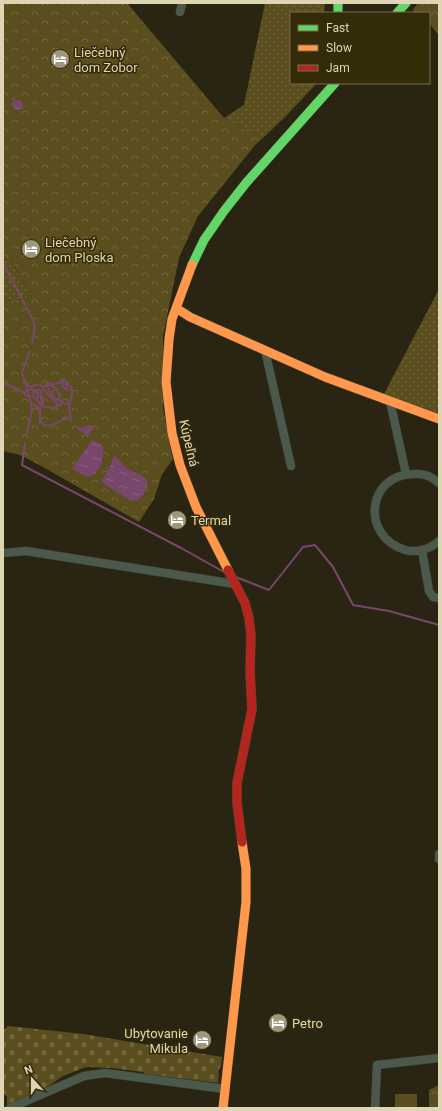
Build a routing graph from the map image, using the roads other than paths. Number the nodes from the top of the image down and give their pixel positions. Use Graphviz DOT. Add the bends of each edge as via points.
graph roads {
  1 [pos="406,3"];
  2 [pos="398,12"];
  3 [pos="334,84"];
  4 [pos="176,308"];
  5 [pos="265,350"];
  6 [pos="390,401"];
  7 [pos="439,419"];
  8 [pos="291,466"];
  9 [pos="406,474"];
  10 [pos="439,483"];
  11 [pos="439,541"];
  12 [pos="422,550"];
  13 [pos="3,553"];
  14 [pos="235,584"];
  15 [pos="439,598"];
  16 [pos="439,854"];
  17 [pos="439,859"];
  18 [pos="439,1058"];
  19 [pos="226,1088"];
  20 [pos="10,1108"];
  21 [pos="223,1108"];
  22 [pos="375,1108"];
  1 -- 2 [label="street"];
  3 -- 4 [label="street, Kúpeľná" via="224,211 204,240"];
  4 -- 5 [label="street" via="190,317"];
  4 -- 14 [label="street, Kúpeľná" via="169,339 166,382 172,434 180,465 196,507"];
  5 -- 6 [label="street" via="325,377"];
  5 -- 8 [label="street"];
  6 -- 7 [label="street"];
  6 -- 9 [label="street"];
  9 -- 10 [label="street" via="421,474"];
  9 -- 12 [label="street" via="391,480 381,490 375,505 375,520 381,534 392,545 407,550"];
  11 -- 12 [label="street"];
  12 -- 15 [label="street" via="429,591 433,597"];
  13 -- 14 [label="street" via="26,551"];
  14 -- 19 [label="street, Kúpeľná" via="250,618 252,709 237,783 236,803 246,869 246,902"];
  16 -- 17 [label="street"];
  18 -- 22 [label="street" via="376,1065"];
  19 -- 20 [label="street" via="105,1073 84,1076"];
  19 -- 21 [label="street, Kúpeľná"];
}
